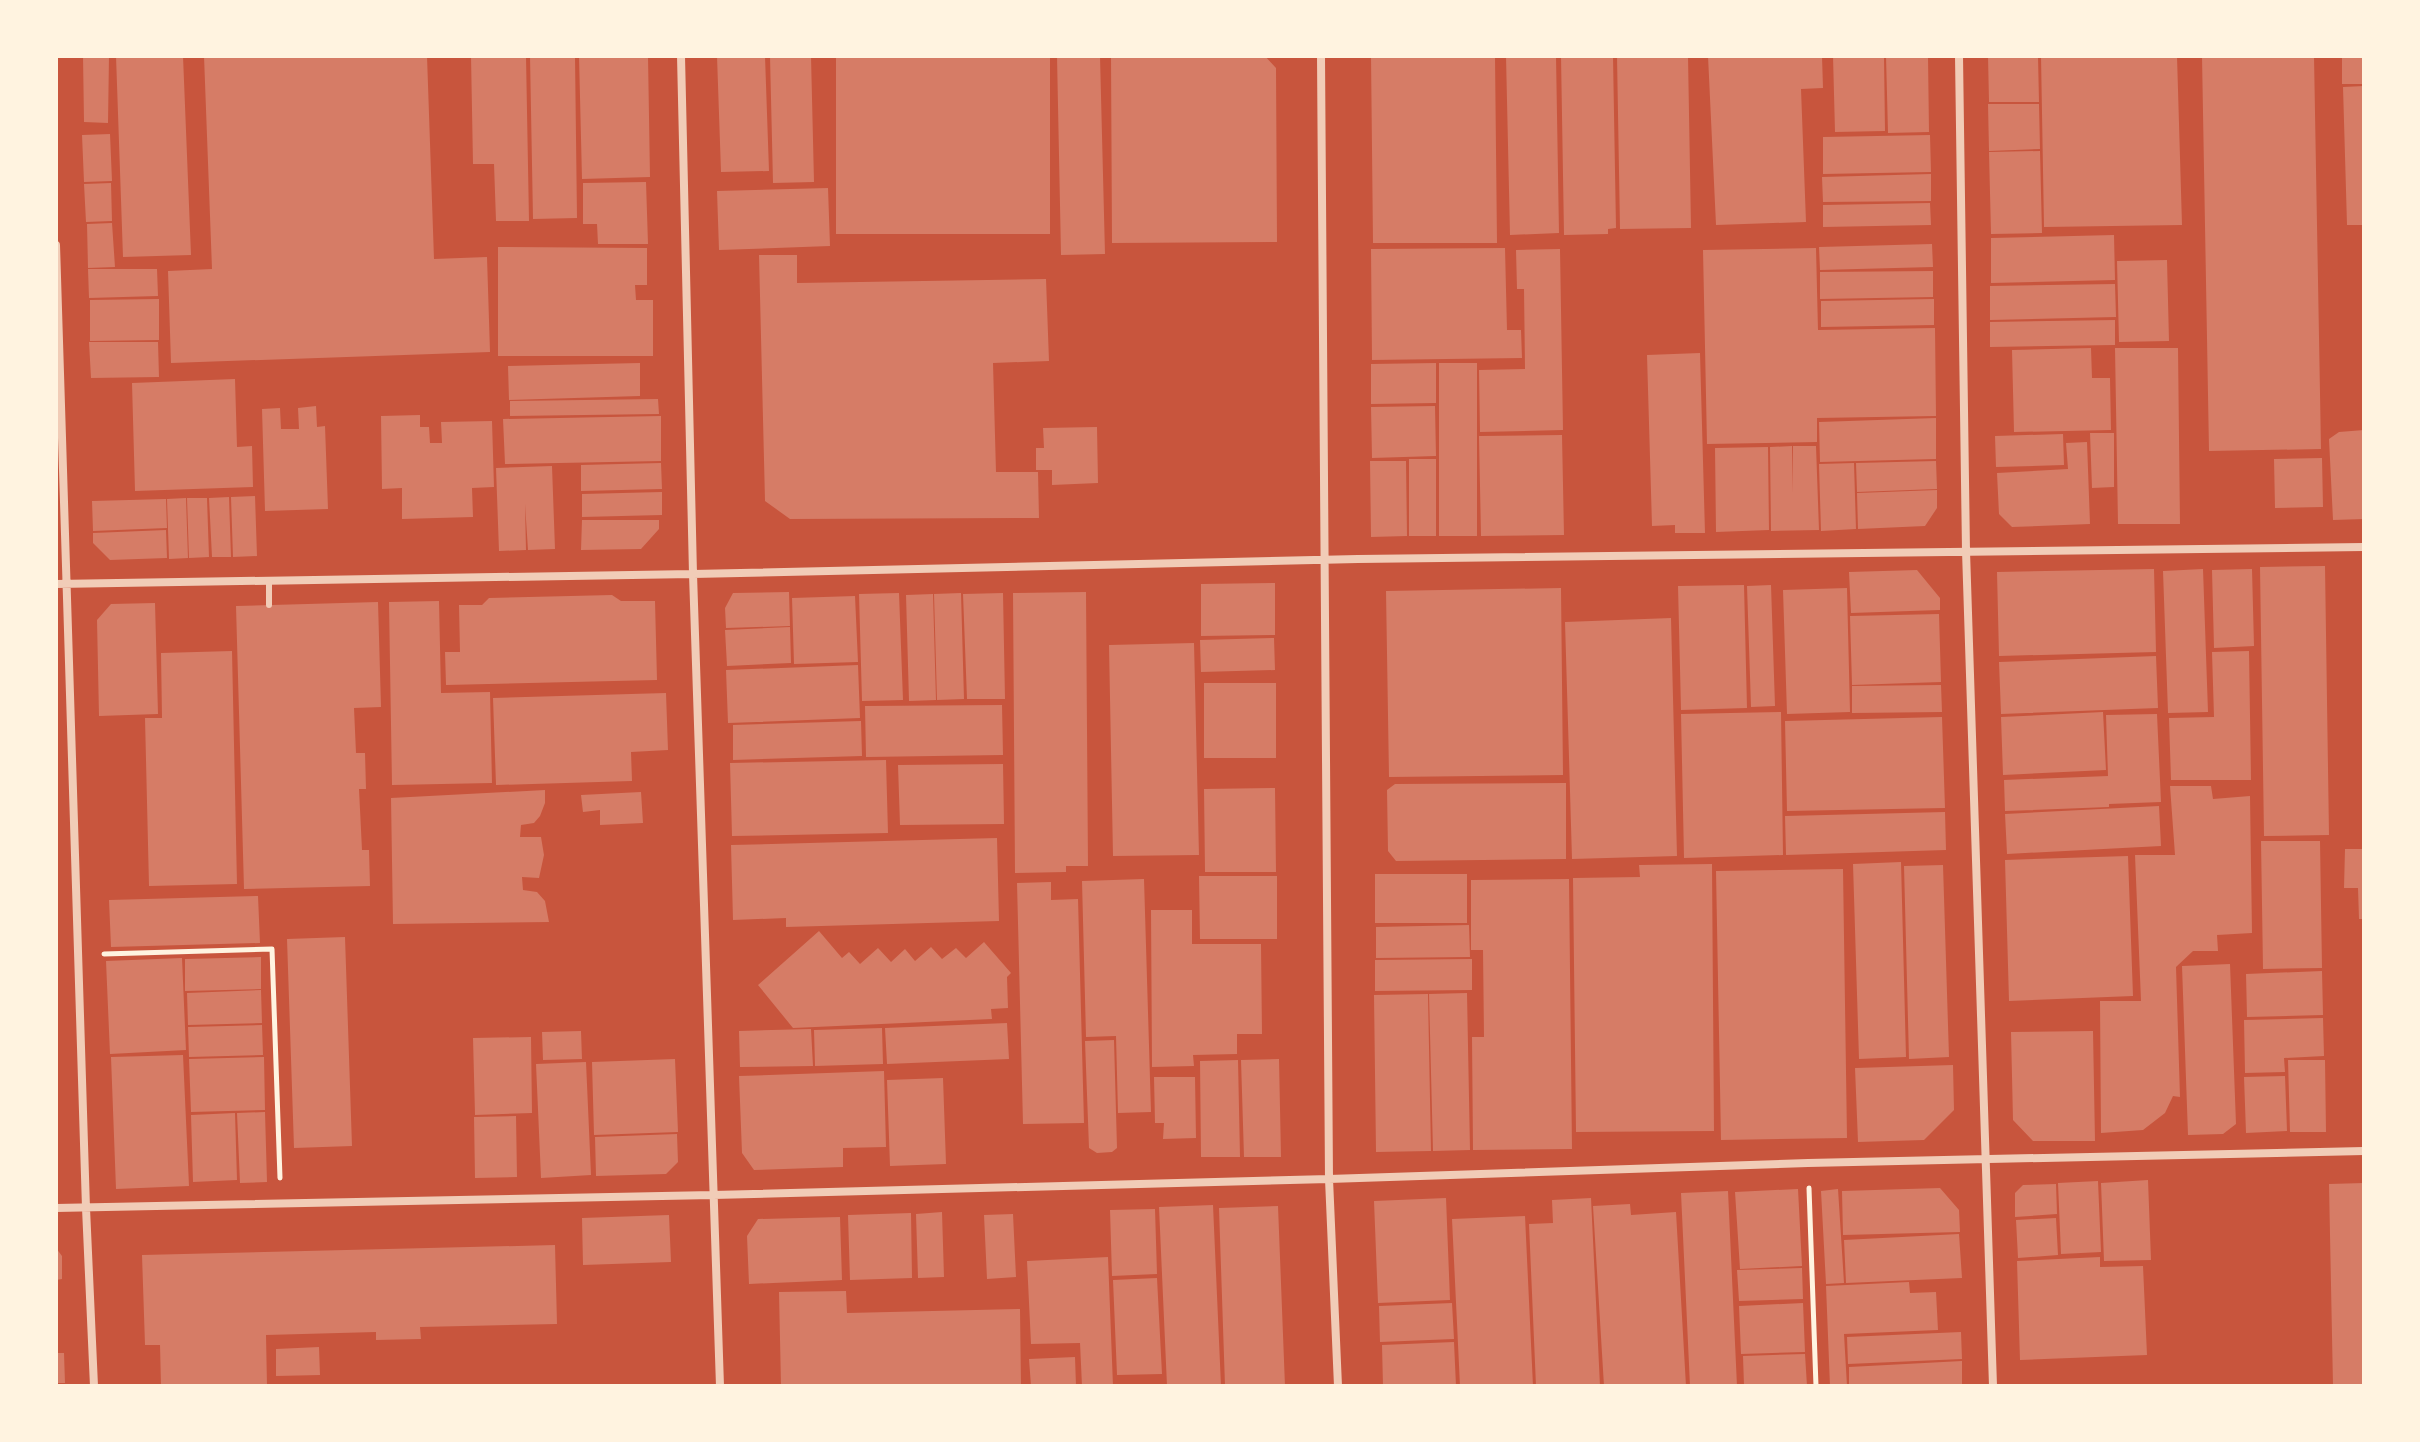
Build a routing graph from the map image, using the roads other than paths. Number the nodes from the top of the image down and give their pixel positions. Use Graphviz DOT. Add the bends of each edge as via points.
graph roads {
  1 [pos="681,56"];
  2 [pos="1321,56"];
  3 [pos="1959,56"];
  4 [pos="56,245"];
  5 [pos="2364,547"];
  6 [pos="1966,551"];
  7 [pos="1324,559"];
  8 [pos="693,574"];
  9 [pos="269,581"];
  10 [pos="56,584"];
  11 [pos="67,584"];
  12 [pos="269,605"];
  13 [pos="2364,1151"];
  14 [pos="1986,1160"];
  15 [pos="1329,1179"];
  16 [pos="713,1195"];
  17 [pos="56,1208"];
  18 [pos="86,1208"];
  19 [pos="94,1386"];
  20 [pos="720,1386"];
  21 [pos="1338,1386"];
  22 [pos="1993,1386"];
  1 -- 8 [label="street"];
  2 -- 7 [label="street"];
  3 -- 6 [label="street"];
  4 -- 11 [label="street"];
  5 -- 6 [label="street"];
  6 -- 7 [label="street"];
  6 -- 14 [label="street"];
  7 -- 8 [label="street"];
  7 -- 15 [label="street"];
  8 -- 9 [label="street"];
  8 -- 16 [label="street"];
  9 -- 11 [label="street"];
  9 -- 12 [label="lane"];
  10 -- 11 [label="street"];
  11 -- 18 [label="street"];
  13 -- 14 [label="street"];
  14 -- 15 [label="street"];
  14 -- 22 [label="street"];
  15 -- 16 [label="street"];
  15 -- 21 [label="street"];
  16 -- 18 [label="street"];
  16 -- 20 [label="street"];
  17 -- 18 [label="street"];
  18 -- 19 [label="street"];
}
